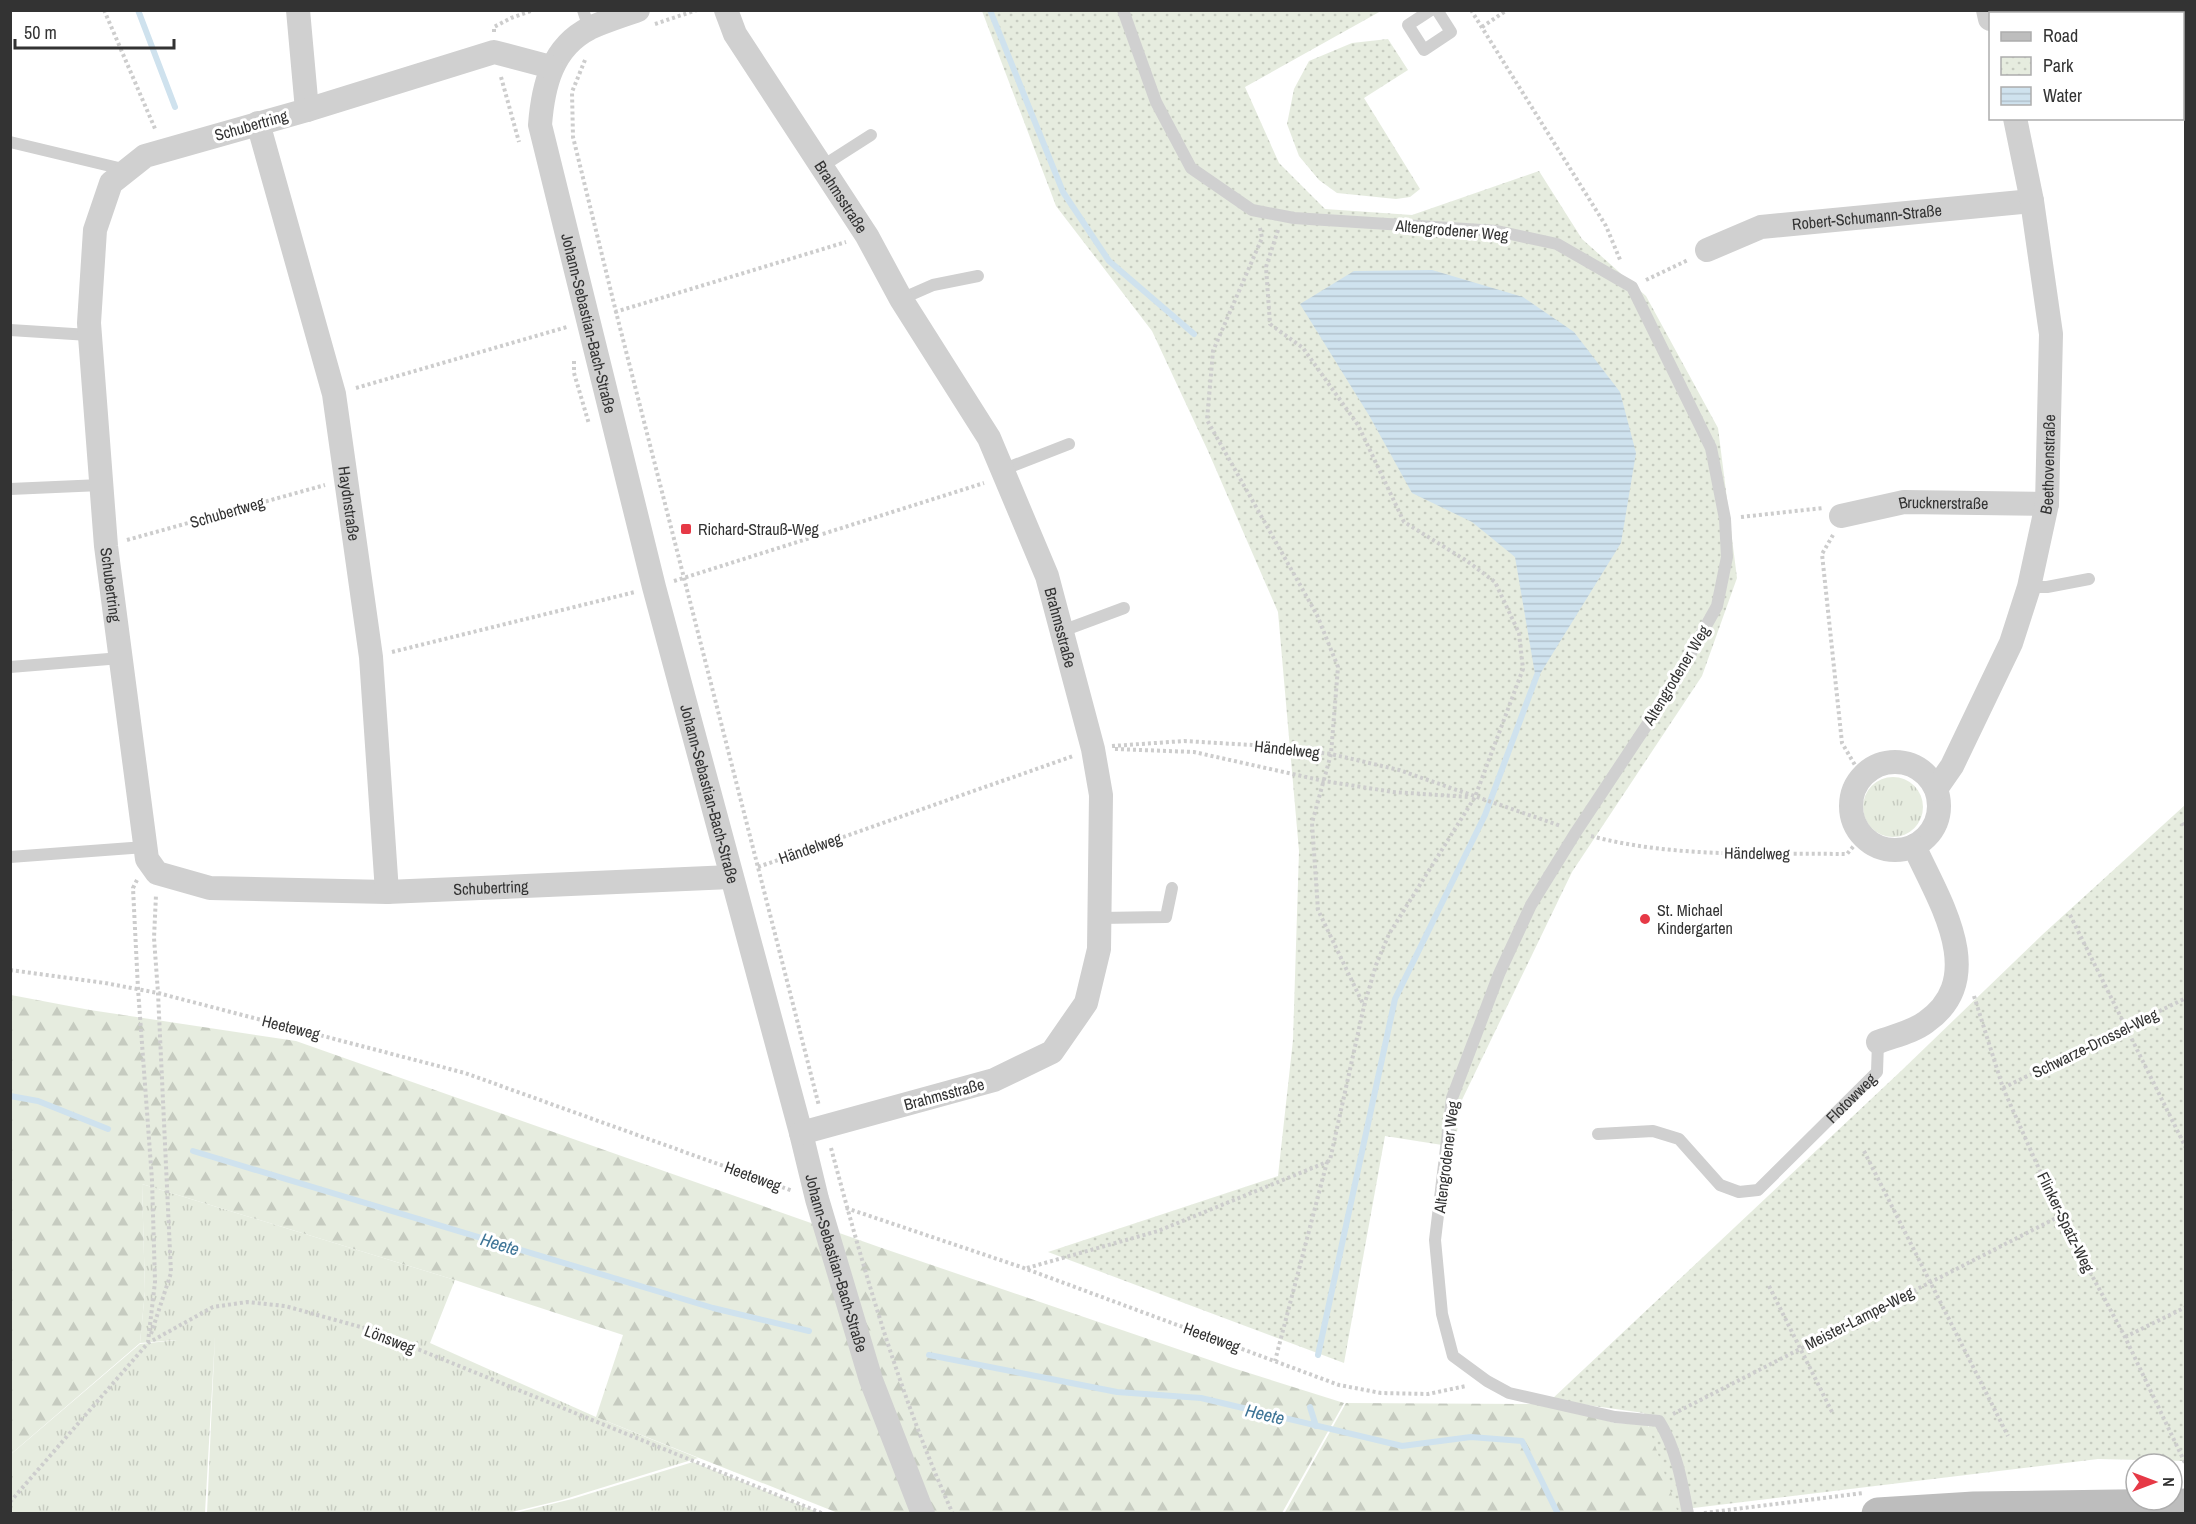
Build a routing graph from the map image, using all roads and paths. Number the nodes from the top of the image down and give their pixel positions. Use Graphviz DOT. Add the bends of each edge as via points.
graph roads {
  1 [pos="297,10"];
  2 [pos="696,10"];
  3 [pos="726,10"];
  4 [pos="1123,10"];
  5 [pos="1431,10"];
  6 [pos="1437,10"];
  7 [pos="1471,10"];
  8 [pos="1507,10"];
  9 [pos="104,11"];
  10 [pos="646,18"];
  11 [pos="586,19"];
  12 [pos="495,27"];
  13 [pos="1482,27"];
  14 [pos="483,31"];
  15 [pos="586,59"];
  16 [pos="551,67"];
  17 [pos="307,110"];
  18 [pos="2015,120"];
  19 [pos="258,123"];
  20 [pos="871,135"];
  21 [pos="10,142"];
  22 [pos="164,150"];
  23 [pos="821,167"];
  24 [pos="128,170"];
  25 [pos="2032,201"];
  26 [pos="1255,211"];
  27 [pos="1707,250"];
  28 [pos="978,276"];
  29 [pos="1632,287"];
  30 [pos="902,299"];
  31 [pos="10,330"];
  32 [pos="89,335"];
  33 [pos="1069,444"];
  34 [pos="1004,473"];
  35 [pos="347,479"];
  36 [pos="101,485"];
  37 [pos="10,489"];
  38 [pos="2047,504"];
  39 [pos="1841,516"];
  40 [pos="1725,519"];
  41 [pos="106,546"];
  42 [pos="684,577"];
  43 [pos="2089,579"];
  44 [pos="654,587"];
  45 [pos="2029,587"];
  46 [pos="1124,608"];
  47 [pos="1062,631"];
  48 [pos="371,657"];
  49 [pos="121,658"];
  50 [pos="10,668"];
  51 [pos="1093,748"];
  52 [pos="1331,754"];
  53 [pos="1862,777"];
  54 [pos="1324,781"];
  55 [pos="1936,789"];
  56 [pos="1476,798"];
  57 [pos="2182,823"];
  58 [pos="2186,829"];
  59 [pos="1576,832"];
  60 [pos="1862,836"];
  61 [pos="1914,846"];
  62 [pos="10,857"];
  63 [pos="149,860"];
  64 [pos="758,867"];
  65 [pos="731,877"];
  66 [pos="1172,888"];
  67 [pos="387,892"];
  68 [pos="2070,915"];
  69 [pos="1099,918"];
  70 [pos="10,970"];
  71 [pos="1956,977"];
  72 [pos="138,989"];
  73 [pos="158,993"];
  74 [pos="2186,998"];
  75 [pos="1364,1006"];
  76 [pos="2125,1029"];
  77 [pos="1878,1042"];
  78 [pos="2003,1088"];
  79 [pos="825,1126"];
  80 [pos="801,1133"];
  81 [pos="1598,1134"];
  82 [pos="2186,1148"];
  83 [pos="1864,1151"];
  84 [pos="1327,1162"];
  85 [pos="817,1199"];
  86 [pos="847,1208"];
  87 [pos="2060,1216"];
  88 [pos="1026,1269"];
  89 [pos="1931,1282"];
  90 [pos="1769,1286"];
  91 [pos="2186,1307"];
  92 [pos="2125,1337"];
  93 [pos="148,1343"];
  94 [pos="1801,1348"];
  95 [pos="1275,1361"];
  96 [pos="1487,1381"];
  97 [pos="1833,1414"];
  98 [pos="1659,1421"];
  99 [pos="2008,1436"];
  100 [pos="2186,1465"];
  101 [pos="10,1502"];
  102 [pos="2186,1505"];
  103 [pos="824,1514"];
  104 [pos="923,1514"];
  105 [pos="953,1514"];
  106 [pos="1688,1514"];
  107 [pos="1878,1514"];
  1 -- 17 [label="street"];
  2 -- 10 [label="path"];
  3 -- 23 [label="street, Brahmsstraße" via="735,34"];
  4 -- 26 [label="lane, Altengrodener Weg" via="1156,102 1191,168"];
  5 -- 6 [label="lane" via="1408,25 1424,50 1451,32"];
  7 -- 13 [label="path"];
  8 -- 13 [label="path"];
  9 -- 22 [label="path"];
  10 -- 11 [label="street"];
  11 -- 16 [label="street"];
  12 -- 14 [label="path"];
  13 -- 29 [label="path" via="1606,226"];
  15 -- 42 [label="path" via="572,92 573,136"];
  16 -- 17 [label="street, Schubertring" via="495,52"];
  16 -- 44 [label="street, Johann-Sebastian-Bach-Straße" via="542,97 540,125"];
  17 -- 19 [label="street, Schubertring"];
  18 -- 25 [label="street, Beethovenstraße"];
  19 -- 22 [label="street, Schubertring"];
  19 -- 35 [label="street, Haydnstraße" via="334,394"];
  20 -- 23 [label="lane"];
  21 -- 24 [label="lane"];
  22 -- 24 [label="street, Schubertring" via="145,156"];
  23 -- 30 [label="street, Brahmsstraße" via="867,236"];
  24 -- 32 [label="street, Schubertring" via="111,183 95,230"];
  25 -- 27 [label="street, Robert-Schumann-Straße" via="1761,227"];
  25 -- 38 [label="street, Beethovenstraße" via="2051,334"];
  26 -- 29 [label="lane, Altengrodener Weg" via="1294,218 1497,231 1557,244"];
  26 -- 52 [label="path" via="1262,238 1213,351 1207,420 1317,615 1338,667"];
  26 -- 56 [label="path" via="1278,231 1266,267 1270,324 1303,348 1358,425 1404,522 1495,582 1519,633 1523,669"];
  27 -- 29 [label="path"];
  28 -- 30 [label="lane" via="933,285"];
  29 -- 40 [label="lane, Altengrodener Weg" via="1711,448"];
  30 -- 34 [label="street, Brahmsstraße" via="989,438"];
  31 -- 32 [label="lane"];
  32 -- 36 [label="street, Schubertring"];
  33 -- 34 [label="lane"];
  34 -- 42 [label="path"];
  34 -- 47 [label="street, Brahmsstraße" via="1047,576"];
  35 -- 41 [label="path, Schubertweg"];
  35 -- 48 [label="street, Haydnstraße"];
  36 -- 37 [label="lane"];
  36 -- 41 [label="street, Schubertring"];
  38 -- 39 [label="street, Brucknerstraße" via="1904,502"];
  38 -- 45 [label="street, Beethovenstraße"];
  39 -- 40 [label="path" via="1821,508"];
  39 -- 53 [label="path" via="1822,554 1842,743"];
  40 -- 59 [label="lane, Altengrodener Weg" via="1727,557 1717,606 1672,687"];
  41 -- 49 [label="street, Schubertring"];
  42 -- 44 [label="path"];
  42 -- 64 [label="path"];
  43 -- 45 [label="lane"];
  44 -- 48 [label="path"];
  44 -- 65 [label="street, Johann-Sebastian-Bach-Straße"];
  45 -- 55 [label="street, Beethovenstraße" via="2011,643 1952,766"];
  46 -- 47 [label="lane"];
  47 -- 51 [label="street, Brahmsstraße"];
  48 -- 67 [label="street, Haydnstraße"];
  49 -- 50 [label="lane"];
  49 -- 63 [label="street, Schubertring"];
  51 -- 52 [label="path, Händelweg" via="1184,741"];
  51 -- 54 [label="path, Händelweg" via="1194,752"];
  51 -- 64 [label="path, Händelweg"];
  51 -- 69 [label="street, Brahmsstraße" via="1101,795"];
  52 -- 54 [label="path"];
  52 -- 56 [label="path, Händelweg" via="1400,770"];
  53 -- 55 [label="street" via="1873,768 1902,762 1916,767"];
  53 -- 60 [label="street" via="1851,800 1851,813"];
  54 -- 56 [label="path, Händelweg" via="1393,792"];
  54 -- 75 [label="path" via="1312,823 1318,910"];
  55 -- 61 [label="street" via="1938,815 1933,828"];
  56 -- 59 [label="path, Händelweg"];
  56 -- 75 [label="path" via="1389,934"];
  57 -- 58 [label="path"];
  59 -- 60 [label="path, Händelweg" via="1624,845 1722,853 1847,854"];
  59 -- 96 [label="lane, Altengrodener Weg" via="1531,905 1499,974 1452,1098 1436,1240 1442,1314 1453,1356"];
  60 -- 61 [label="street" via="1886,850"];
  61 -- 71 [label="street, Flotowweg" via="1952,931 1958,956"];
  62 -- 63 [label="lane"];
  63 -- 67 [label="street, Schubertring" via="210,888"];
  63 -- 72 [label="path" via="133,888"];
  63 -- 73 [label="path"];
  64 -- 65 [label="path, Händelweg"];
  64 -- 79 [label="path"];
  65 -- 67 [label="street, Schubertring"];
  65 -- 80 [label="street, Johann-Sebastian-Bach-Straße"];
  66 -- 69 [label="lane" via="1166,917"];
  68 -- 76 [label="path"];
  69 -- 79 [label="street, Brahmsstraße" via="1099,949 1086,1003 1052,1052 994,1080"];
  70 -- 72 [label="path, Heeteweg"];
  71 -- 77 [label="street, Flotowweg" via="1944,1004 1925,1023"];
  71 -- 78 [label="path, Flinker-Spatz-Weg" via="1972,991"];
  72 -- 73 [label="path, Heeteweg"];
  72 -- 93 [label="path" via="155,1282"];
  73 -- 85 [label="path, Heeteweg" via="465,1073"];
  73 -- 93 [label="path" via="171,1273"];
  74 -- 76 [label="path, Schwarze-Drossel-Weg"];
  75 -- 84 [label="path"];
  76 -- 78 [label="path, Schwarze-Drossel-Weg"];
  76 -- 82 [label="path"];
  77 -- 81 [label="lane, Flotowweg" via="1877,1072 1758,1190 1740,1192 1720,1185 1679,1139 1653,1131"];
  78 -- 87 [label="path, Flinker-Spatz-Weg"];
  79 -- 80 [label="street, Brahmsstraße"];
  79 -- 86 [label="path"];
  80 -- 85 [label="street, Johann-Sebastian-Bach-Straße"];
  83 -- 89 [label="path"];
  84 -- 88 [label="path" via="1158,1231"];
  84 -- 95 [label="path"];
  85 -- 86 [label="path, Heeteweg"];
  85 -- 104 [label="street, Johann-Sebastian-Bach-Straße" via="871,1380"];
  86 -- 88 [label="path, Heeteweg"];
  86 -- 105 [label="path" via="902,1384"];
  87 -- 89 [label="path, Meister-Lampe-Weg"];
  87 -- 92 [label="path, Flinker-Spatz-Weg"];
  88 -- 95 [label="path, Heeteweg"];
  89 -- 94 [label="path, Meister-Lampe-Weg"];
  89 -- 99 [label="path"];
  90 -- 94 [label="path"];
  91 -- 92 [label="path"];
  92 -- 100 [label="path, Flinker-Spatz-Weg"];
  93 -- 101 [label="path, Lönsweg"];
  93 -- 103 [label="path, Lönsweg" via="213,1307 247,1302 285,1306 368,1329"];
  94 -- 97 [label="path"];
  94 -- 98 [label="path, Meister-Lampe-Weg"];
  95 -- 96 [label="path, Heeteweg" via="1339,1385 1381,1393 1428,1394"];
  96 -- 98 [label="lane, Altengrodener Weg" via="1509,1393 1615,1417"];
  98 -- 106 [label="lane" via="1683,1483"];
  102 -- 107 [label="main road" via="1974,1508"];
}
